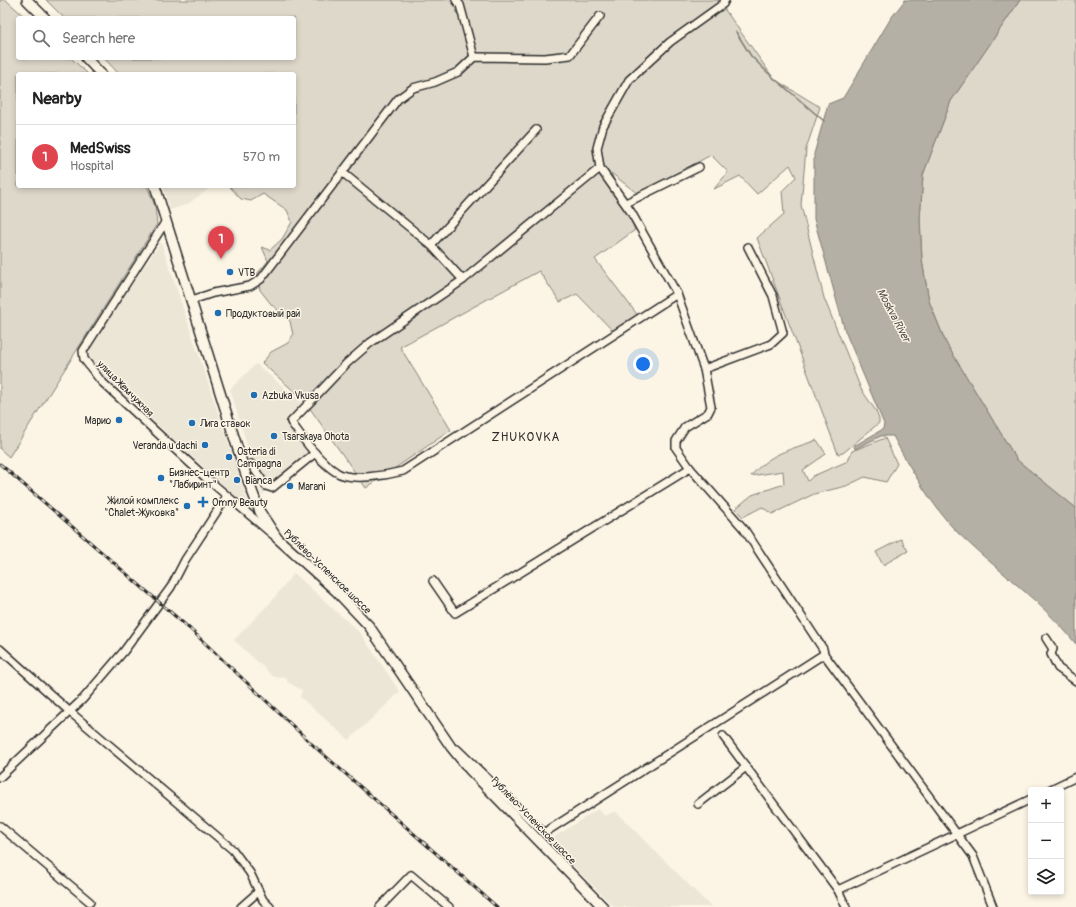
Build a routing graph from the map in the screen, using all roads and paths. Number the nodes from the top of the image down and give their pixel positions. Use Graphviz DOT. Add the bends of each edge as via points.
graph roads {
  1 [pos="27,0"];
  2 [pos="456,0"];
  3 [pos="725,0"];
  4 [pos="43,16"];
  5 [pos="600,16"];
  6 [pos="474,57"];
  7 [pos="88,60"];
  8 [pos="99,72"];
  9 [pos="536,130"];
  10 [pos="698,167"];
  11 [pos="600,168"];
  12 [pos="342,172"];
  13 [pos="156,188"];
  14 [pos="626,203"];
  15 [pos="166,221"];
  16 [pos="431,245"];
  17 [pos="748,247"];
  18 [pos="463,280"];
  19 [pos="677,294"];
  20 [pos="192,300"];
  21 [pos="704,369"];
  22 [pos="315,453"];
  23 [pos="690,468"];
  24 [pos="246,475"];
  25 [pos="227,496"];
  26 [pos="277,538"];
  27 [pos="433,581"];
  28 [pos="1046,638"];
  29 [pos="0,649"];
  30 [pos="824,654"];
  31 [pos="1076,681"];
  32 [pos="69,711"];
  33 [pos="441,732"];
  34 [pos="723,736"];
  35 [pos="746,767"];
  36 [pos="0,777"];
  37 [pos="1076,777"];
  38 [pos="1055,787"];
  39 [pos="1028,800"];
  40 [pos="698,804"];
  41 [pos="0,826"];
  42 [pos="957,834"];
  43 [pos="838,890"];
  44 [pos="258,892"];
  45 [pos="90,902"];
  46 [pos="241,907"];
  47 [pos="270,907"];
  48 [pos="380,907"];
  49 [pos="449,907"];
  50 [pos="603,907"];
  51 [pos="846,907"];
  52 [pos="994,907"];
  1 -- 4 [label="main road"];
  2 -- 6 [label="street" via="460,5"];
  3 -- 11 [label="street" via="724,4 670,42 629,80 603,126 597,148"];
  5 -- 6 [label="street" via="570,55 545,58"];
  6 -- 12 [label="street" via="458,72 413,88 398,99"];
  7 -- 8 [label="main road"];
  9 -- 16 [label="street"];
  10 -- 14 [label="street"];
  11 -- 14 [label="street"];
  11 -- 18 [label="street"];
  12 -- 16 [label="street"];
  12 -- 20 [label="street" via="261,279 250,286"];
  13 -- 15 [label="main road, Рублёво-Успенское шоссе"];
  14 -- 19 [label="street"];
  15 -- 20 [label="main road, Рублёво-Успенское шоссе"];
  15 -- 25 [label="street, улица Жемчужная" via="83,351 84,359 130,408"];
  16 -- 18 [label="street"];
  17 -- 21 [label="street" via="773,296 783,333 771,344"];
  18 -- 22 [label="street" via="358,353 291,422"];
  19 -- 21 [label="street"];
  19 -- 22 [label="street" via="403,471 387,476 353,476 337,473"];
  20 -- 24 [label="main road, Рублёво-Успенское шоссе"];
  21 -- 23 [label="street" via="711,407 708,413 685,427 676,441 676,448"];
  22 -- 24 [label="street" via="272,488 266,486 251,464"];
  23 -- 27 [label="street" via="455,613"];
  23 -- 30 [label="street" via="744,529"];
  24 -- 26 [label="main road, Рублёво-Успенское шоссе" via="260,512"];
  25 -- 26 [label="street, улица Жемчужная"];
  25 -- 32 [label="street" via="159,604 83,699"];
  26 -- 33 [label="main road, Рублёво-Успенское шоссе" via="336,591 369,626"];
  28 -- 31 [label="street" via="1053,649 1051,654 1058,668"];
  29 -- 32 [label="street"];
  30 -- 33 [label="street" via="544,833"];
  30 -- 42 [label="street"];
  32 -- 36 [label="street"];
  32 -- 44 [label="street" via="233,850 250,873"];
  33 -- 50 [label="main road, Рублёво-Успенское шоссе" via="469,769"];
  34 -- 35 [label="street"];
  35 -- 40 [label="street"];
  35 -- 43 [label="street"];
  37 -- 38 [label="street"];
  39 -- 42 [label="street"];
  41 -- 45 [label="street"];
  42 -- 43 [label="street"];
  42 -- 52 [label="street" via="973,856"];
  43 -- 51 [label="street"];
  44 -- 46 [label="street"];
  44 -- 47 [label="street"];
  48 -- 49 [label="street" via="411,875"];
}
